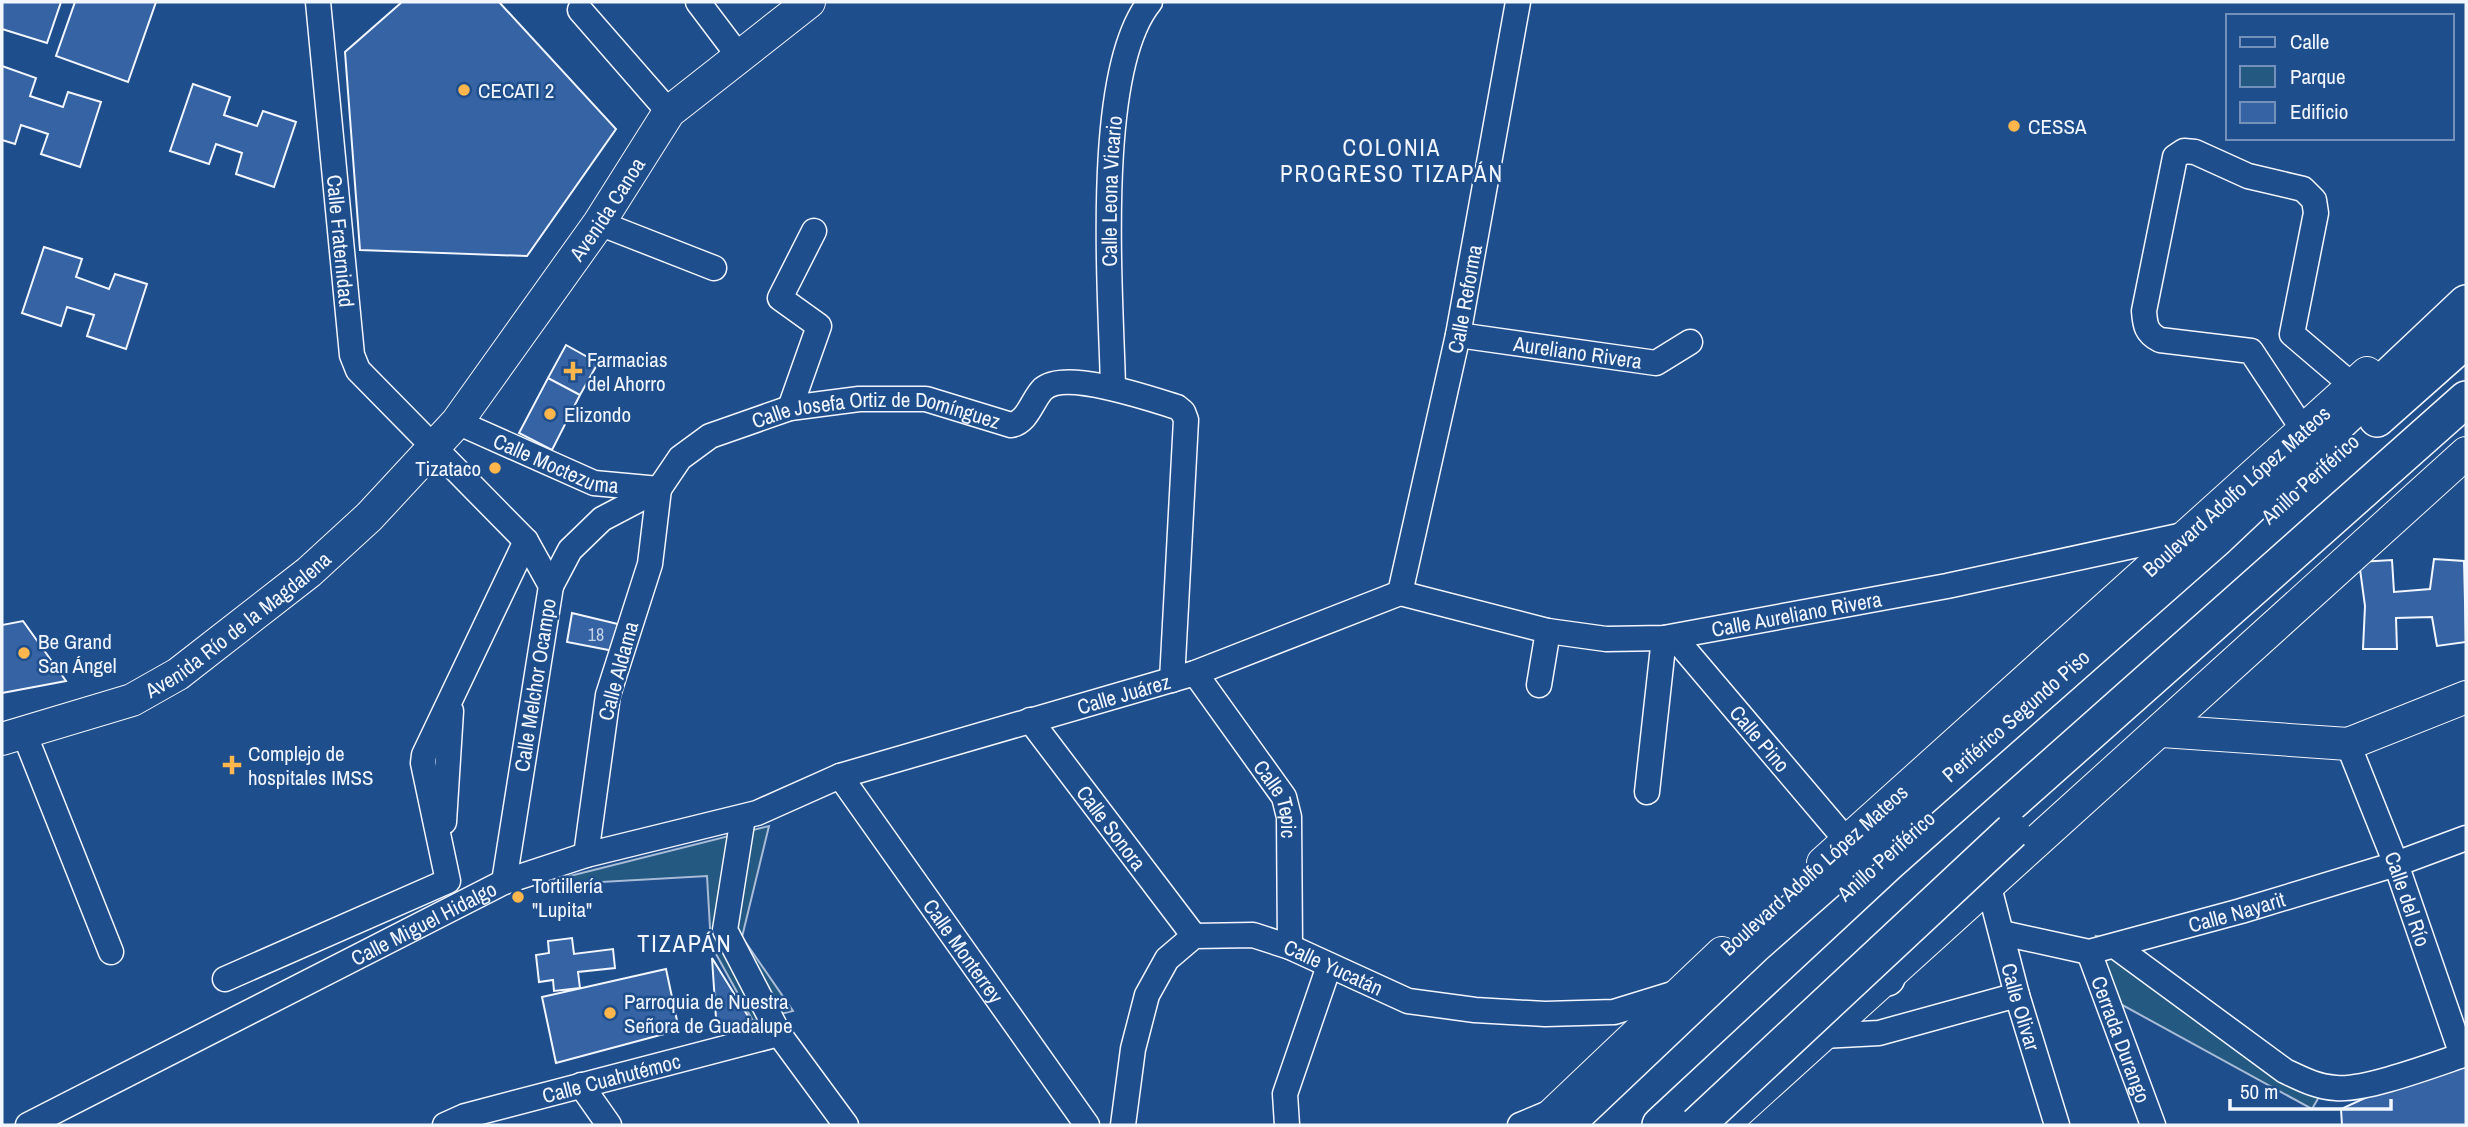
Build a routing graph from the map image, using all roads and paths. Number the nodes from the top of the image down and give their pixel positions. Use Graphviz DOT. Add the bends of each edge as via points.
graph roads {
  1 [pos="318,2"];
  2 [pos="698,2"];
  3 [pos="809,2"];
  4 [pos="1150,2"];
  5 [pos="1518,2"];
  6 [pos="580,10"];
  7 [pos="738,55"];
  8 [pos="669,111"];
  9 [pos="599,223"];
  10 [pos="814,231"];
  11 [pos="714,268"];
  12 [pos="2466,282"];
  13 [pos="2466,303"];
  14 [pos="1458,335"];
  15 [pos="2466,340"];
  16 [pos="1690,342"];
  17 [pos="2353,386"];
  18 [pos="1113,387"];
  19 [pos="2466,398"];
  20 [pos="790,408"];
  21 [pos="457,422"];
  22 [pos="2466,427"];
  23 [pos="2304,431"];
  24 [pos="433,447"];
  25 [pos="2466,453"];
  26 [pos="659,489"];
  27 [pos="2193,533"];
  28 [pos="526,541"];
  29 [pos="551,586"];
  30 [pos="1400,593"];
  31 [pos="1548,631"];
  32 [pos="1669,637"];
  33 [pos="1184,677"];
  34 [pos="1539,685"];
  35 [pos="2466,697"];
  36 [pos="1030,720"];
  37 [pos="2162,731"];
  38 [pos="13,736"];
  39 [pos="2348,744"];
  40 [pos="840,776"];
  41 [pos="1647,792"];
  42 [pos="743,817"];
  43 [pos="2466,838"];
  44 [pos="1847,841"];
  45 [pos="586,855"];
  46 [pos="2396,864"];
  47 [pos="503,882"];
  48 [pos="1989,887"];
  49 [pos="1913,890"];
  50 [pos="2002,933"];
  51 [pos="1194,936"];
  52 [pos="2115,946"];
  53 [pos="1290,947"];
  54 [pos="111,952"];
  55 [pos="2090,952"];
  56 [pos="1329,966"];
  57 [pos="1887,978"];
  58 [pos="225,979"];
  59 [pos="1679,992"];
  60 [pos="2017,995"];
  61 [pos="779,1034"];
  62 [pos="1822,1036"];
  63 [pos="2464,1054"];
  64 [pos="581,1085"];
  65 [pos="1554,1120"];
  66 [pos="28,1125"];
  67 [pos="445,1125"];
  68 [pos="609,1125"];
  69 [pos="846,1125"];
  70 [pos="1087,1125"];
  71 [pos="1123,1125"];
  72 [pos="1287,1125"];
  73 [pos="1520,1125"];
  74 [pos="1592,1125"];
  75 [pos="1660,1125"];
  76 [pos="1697,1125"];
  77 [pos="1723,1125"];
  78 [pos="2057,1125"];
  79 [pos="2153,1125"];
  1 -- 24 [label="street, Calle Fraternidad" via="352,355 358,370"];
  2 -- 7 [label="street"];
  3 -- 7 [label="main road, Avenida Canoa"];
  4 -- 18 [label="street, Calle Leona Vicario" via="1137,18 1112,133"];
  5 -- 14 [label="street, Calle Reforma"];
  6 -- 8 [label="street"];
  7 -- 8 [label="main road, Avenida Canoa"];
  8 -- 9 [label="main road, Avenida Canoa"];
  9 -- 11 [label="street"];
  9 -- 21 [label="main road, Avenida Canoa"];
  10 -- 20 [label="street" via="779,298 819,326"];
  12 -- 17 [label="main road, Boulevard Adolfo López Mateos"];
  13 -- 65 [label="highway, Periférico Segundo Piso" via="2217,538"];
  14 -- 16 [label="street, Aureliano Rivera" via="1656,363"];
  14 -- 30 [label="street, Calle Reforma"];
  15 -- 74 [label="highway, Anillo Periférico" via="1798,935"];
  17 -- 23 [label="main road, Boulevard Adolfo López Mateos"];
  17 -- 23 [label="street" via="2292,334 2316,213 2314,200 2303,189 2248,176 2195,152 2185,150 2175,157 2145,325 2150,335 2160,340 2251,351"];
  18 -- 20 [label="street, Calle Josefa Ortiz de Domínguez" via="1055,383 1042,390 1021,421 1011,425 926,399 859,399"];
  18 -- 33 [label="street, Calle Josefa Ortiz de Domínguez" via="1177,407 1186,421"];
  19 -- 49 [label="highway, Anillo Periférico"];
  20 -- 26 [label="street, Calle Josefa Ortiz de Domínguez" via="710,436 680,458"];
  21 -- 24 [label="main road, Avenida Canoa"];
  21 -- 26 [label="street, Calle Moctezuma" via="594,483"];
  22 -- 76 [label="highway, bridge" via="2012,831"];
  23 -- 27 [label="main road, Boulevard Adolfo López Mateos"];
  24 -- 28 [label="street, Calle Melchor Ocampo"];
  24 -- 38 [label="main road, Avenida Río de la Magdalena" via="369,517 309,572 178,674 132,700"];
  25 -- 37 [label="main road"];
  26 -- 29 [label="street, Calle Josefa Ortiz de Domínguez" via="602,519 570,550"];
  26 -- 45 [label="street, Calle Aldama" via="650,564 608,695"];
  27 -- 32 [label="street, Calle Aureliano Rivera" via="1947,586"];
  27 -- 44 [label="main road, Boulevard Adolfo López Mateos"];
  28 -- 29 [label="street, Calle Melchor Ocampo"];
  28 -- 58 [label="street" via="452,694 442,854 448,881"];
  29 -- 47 [label="street, Calle Melchor Ocampo"];
  30 -- 31 [label="street, Calle Aureliano Rivera"];
  30 -- 33 [label="street, Calle Juárez"];
  31 -- 32 [label="street, Calle Aureliano Rivera" via="1606,639"];
  31 -- 34 [label="street"];
  32 -- 41 [label="street"];
  32 -- 44 [label="street, Calle Pino"];
  33 -- 36 [label="street, Calle Juárez"];
  33 -- 53 [label="street, Calle Tepic" via="1284,797"];
  35 -- 39 [label="main road"];
  36 -- 40 [label="street, Calle Juárez"];
  36 -- 51 [label="street, Calle Sonora"];
  37 -- 39 [label="main road"];
  37 -- 48 [label="main road"];
  38 -- 54 [label="street"];
  39 -- 46 [label="street, Calle del Río"];
  40 -- 42 [label="street, Calle Miguel Hidalgo"];
  40 -- 70 [label="street, Calle Monterrey"];
  42 -- 45 [label="street, Calle Miguel Hidalgo"];
  42 -- 61 [label="street" via="725,930"];
  43 -- 46 [label="street, Calle Nayarit"];
  44 -- 59 [label="main road, Boulevard Adolfo López Mateos"];
  45 -- 47 [label="street, Calle Miguel Hidalgo"];
  46 -- 52 [label="street, Calle Nayarit"];
  46 -- 63 [label="street, Calle del Río"];
  47 -- 66 [label="street, Calle Miguel Hidalgo"];
  48 -- 50 [label="street, Calle Olivar"];
  48 -- 57 [label="main road"];
  49 -- 57 [label="highway"];
  49 -- 75 [label="highway, Anillo Periférico"];
  50 -- 55 [label="street, Calle Nayarit"];
  50 -- 60 [label="street, Calle Olivar"];
  51 -- 53 [label="street, Calle Yucatán" via="1253,935"];
  51 -- 71 [label="street" via="1167,959 1147,995 1133,1049"];
  52 -- 55 [label="street, Calle Nayarit"];
  52 -- 63 [label="street" via="2285,1071 2312,1085 2359,1086"];
  53 -- 56 [label="street, Calle Yucatán"];
  55 -- 79 [label="street, Cerrada Durango"];
  56 -- 59 [label="street, Calle Yucatán" via="1408,1001 1487,1011 1614,1012"];
  56 -- 72 [label="street" via="1285,1094"];
  57 -- 62 [label="main road"];
  59 -- 65 [label="main road, Boulevard Adolfo López Mateos"];
  60 -- 62 [label="street" via="1879,1033"];
  60 -- 78 [label="street, Calle Olivar"];
  61 -- 64 [label="street, Calle Cuahutémoc"];
  61 -- 69 [label="street"];
  62 -- 77 [label="main road"];
  64 -- 67 [label="street, Calle Cuahutémoc"];
  64 -- 68 [label="street"];
  65 -- 73 [label="street"];
}
